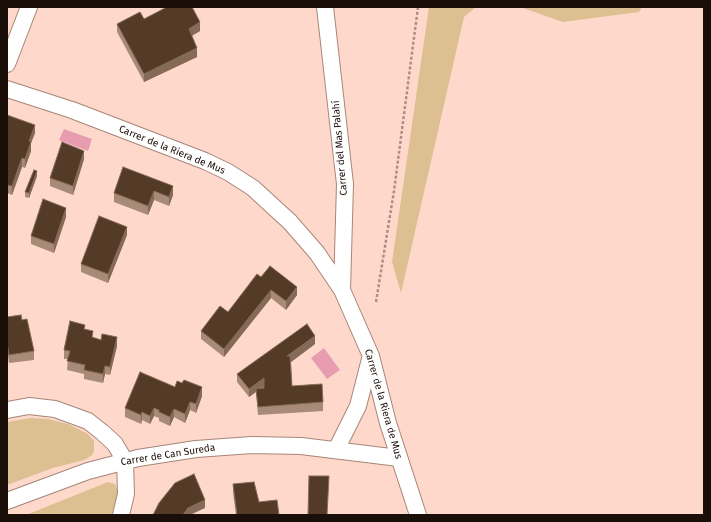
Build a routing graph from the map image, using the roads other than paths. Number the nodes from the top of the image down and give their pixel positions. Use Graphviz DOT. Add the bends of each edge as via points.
graph roads {
  1 [pos="28,7"];
  2 [pos="325,7"];
  3 [pos="7,64"];
  4 [pos="7,89"];
  5 [pos="342,290"];
  6 [pos="371,356"];
  7 [pos="7,410"];
  8 [pos="336,450"];
  9 [pos="399,458"];
  10 [pos="125,461"];
  11 [pos="7,501"];
  12 [pos="121,515"];
  13 [pos="418,515"];
  1 -- 3 [label="street"];
  2 -- 5 [label="street, Carrer del Mas Palahí" via="345,184"];
  4 -- 5 [label="street, Carrer de la Riera de Mus" via="167,145 228,172 253,188 290,222"];
  5 -- 6 [label="street, Carrer de la Riera de Mus"];
  6 -- 8 [label="street" via="358,406"];
  6 -- 9 [label="street, Carrer de la Riera de Mus"];
  7 -- 10 [label="street" via="38,406 72,414 96,426 115,444"];
  8 -- 9 [label="street, Carrer de Can Sureda"];
  8 -- 10 [label="street, Carrer de Can Sureda" via="252,445 196,449"];
  9 -- 13 [label="street, Carrer de la Riera de Mus"];
  10 -- 11 [label="street, Carrer de Can Sureda" via="88,471"];
  10 -- 12 [label="street" via="126,494"];
}
